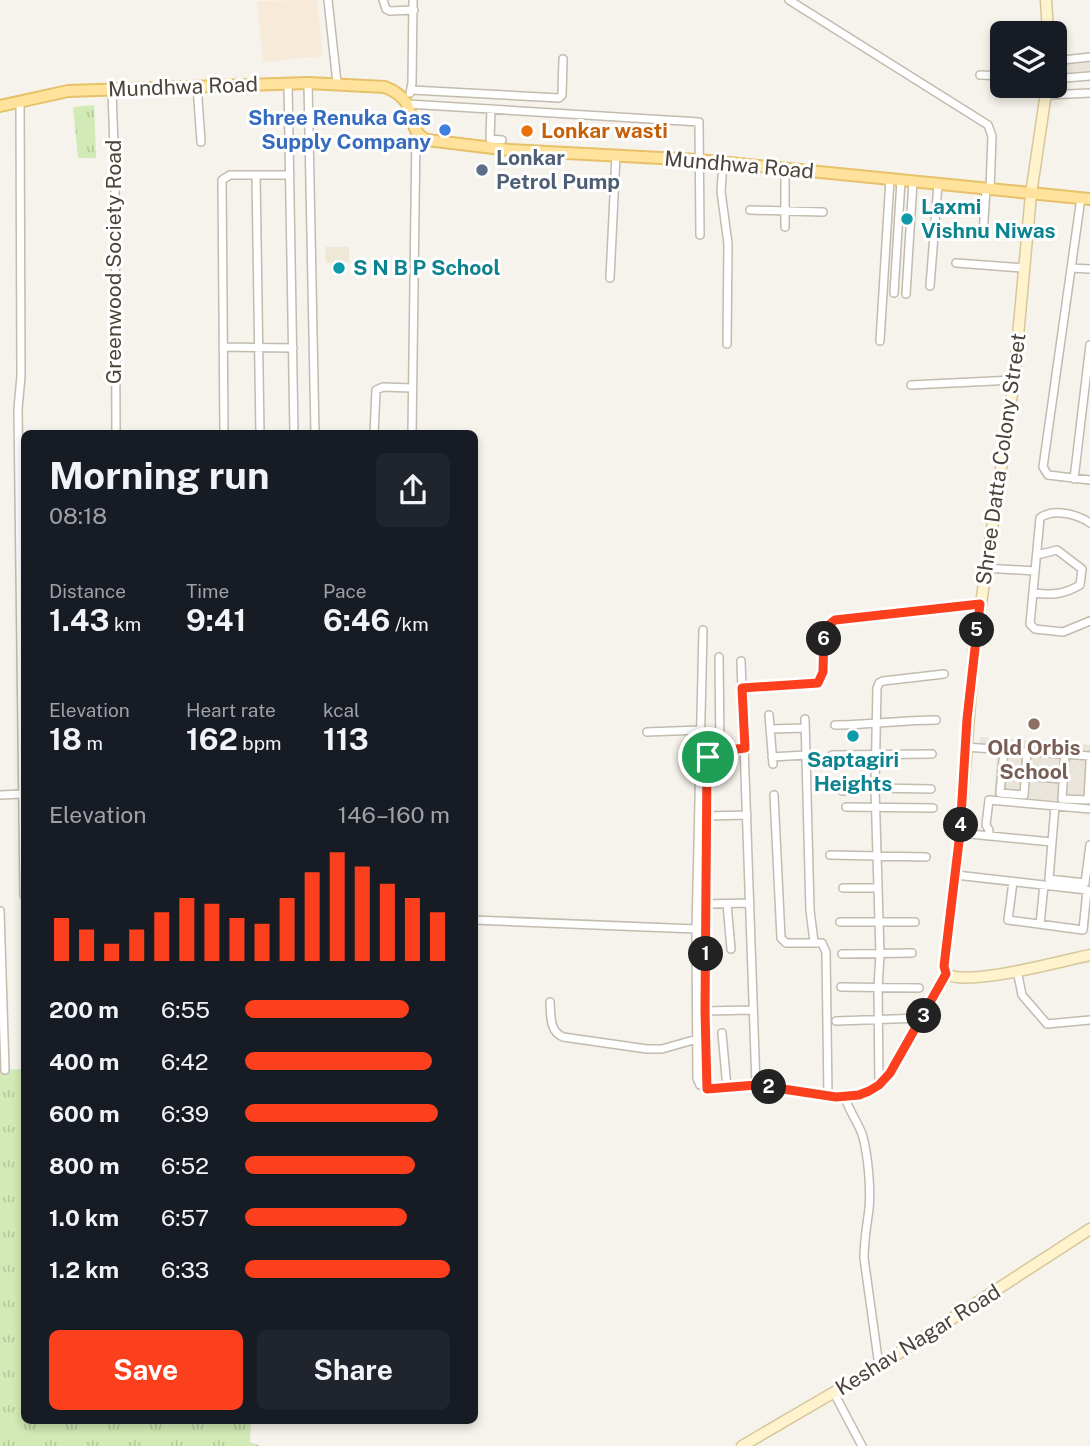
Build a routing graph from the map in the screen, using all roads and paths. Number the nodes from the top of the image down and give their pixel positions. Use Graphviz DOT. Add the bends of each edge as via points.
graph roads {
  1 [pos="328,0"];
  2 [pos="383,0"];
  3 [pos="414,0"];
  4 [pos="789,0"];
  5 [pos="1046,0"];
  6 [pos="414,10"];
  7 [pos="1047,21"];
  8 [pos="1090,57"];
  9 [pos="563,59"];
  10 [pos="1067,60"];
  11 [pos="980,75"];
  12 [pos="990,75"];
  13 [pos="1090,76"];
  14 [pos="1067,78"];
  15 [pos="288,83"];
  16 [pos="308,83"];
  17 [pos="337,83"];
  18 [pos="197,85"];
  19 [pos="112,89"];
  20 [pos="1067,91"];
  21 [pos="1090,93"];
  22 [pos="409,98"];
  23 [pos="1045,98"];
  24 [pos="20,102"];
  25 [pos="0,106"];
  26 [pos="491,109"];
  27 [pos="416,132"];
  28 [pos="502,140"];
  29 [pos="201,142"];
  30 [pos="615,155"];
  31 [pos="699,160"];
  32 [pos="723,162"];
  33 [pos="785,169"];
  34 [pos="256,175"];
  35 [pos="290,175"];
  36 [pos="896,180"];
  37 [pos="914,182"];
  38 [pos="938,184"];
  39 [pos="988,190"];
  40 [pos="1031,194"];
  41 [pos="1086,198"];
  42 [pos="750,210"];
  43 [pos="785,210"];
  44 [pos="823,212"];
  45 [pos="785,227"];
  46 [pos="700,235"];
  47 [pos="983,235"];
  48 [pos="956,263"];
  49 [pos="1023,268"];
  50 [pos="1071,268"];
  51 [pos="1090,269"];
  52 [pos="610,278"];
  53 [pos="930,286"];
  54 [pos="894,293"];
  55 [pos="906,294"];
  56 [pos="880,341"];
  57 [pos="727,344"];
  58 [pos="1090,345"];
  59 [pos="223,347"];
  60 [pos="258,347"];
  61 [pos="293,348"];
  62 [pos="1014,380"];
  63 [pos="911,385"];
  64 [pos="412,388"];
  65 [pos="1087,399"];
  66 [pos="116,430"];
  67 [pos="224,430"];
  68 [pos="260,430"];
  69 [pos="294,430"];
  70 [pos="315,430"];
  71 [pos="374,430"];
  72 [pos="412,430"];
  73 [pos="1078,442"];
  74 [pos="1090,444"];
  75 [pos="1074,479"];
  76 [pos="1090,480"];
  77 [pos="1090,523"];
  78 [pos="1037,555"];
  79 [pos="985,568"];
  80 [pos="1035,571"];
  81 [pos="1033,593"];
  82 [pos="980,604"];
  83 [pos="1090,621"];
  84 [pos="703,630"];
  85 [pos="21,640"];
  86 [pos="719,657"];
  87 [pos="741,661"];
  88 [pos="944,674"];
  89 [pos="742,688"];
  90 [pos="769,715"];
  91 [pos="805,719"];
  92 [pos="936,720"];
  93 [pos="835,725"];
  94 [pos="875,725"];
  95 [pos="805,728"];
  96 [pos="770,729"];
  97 [pos="700,730"];
  98 [pos="647,732"];
  99 [pos="965,747"];
  100 [pos="745,748"];
  101 [pos="720,750"];
  102 [pos="1004,750"];
  103 [pos="1027,752"];
  104 [pos="932,754"];
  105 [pos="1065,754"];
  106 [pos="805,755"];
  107 [pos="832,755"];
  108 [pos="876,756"];
  109 [pos="1090,756"];
  110 [pos="1090,762"];
  111 [pos="1025,776"];
  112 [pos="1063,779"];
  113 [pos="875,788"];
  114 [pos="931,789"];
  115 [pos="842,791"];
  116 [pos="21,794"];
  117 [pos="0,795"];
  118 [pos="775,795"];
  119 [pos="877,806"];
  120 [pos="1055,806"];
  121 [pos="846,807"];
  122 [pos="933,808"];
  123 [pos="1090,809"];
  124 [pos="747,816"];
  125 [pos="707,817"];
  126 [pos="960,833"];
  127 [pos="988,836"];
  128 [pos="1052,842"];
  129 [pos="1090,845"];
  130 [pos="830,855"];
  131 [pos="877,856"];
  132 [pos="926,857"];
  133 [pos="956,875"];
  134 [pos="1013,882"];
  135 [pos="1044,885"];
  136 [pos="843,888"];
  137 [pos="877,888"];
  138 [pos="750,903"];
  139 [pos="706,904"];
  140 [pos="727,904"];
  141 [pos="0,911"];
  142 [pos="478,920"];
  143 [pos="840,922"];
  144 [pos="878,922"];
  145 [pos="915,922"];
  146 [pos="1040,924"];
  147 [pos="696,929"];
  148 [pos="814,942"];
  149 [pos="731,949"];
  150 [pos="912,953"];
  151 [pos="842,954"];
  152 [pos="880,954"];
  153 [pos="1090,955"];
  154 [pos="1017,970"];
  155 [pos="946,974"];
  156 [pos="841,987"];
  157 [pos="878,988"];
  158 [pos="919,988"];
  159 [pos="550,1002"];
  160 [pos="752,1010"];
  161 [pos="705,1011"];
  162 [pos="922,1018"];
  163 [pos="878,1019"];
  164 [pos="1090,1020"];
  165 [pos="836,1021"];
  166 [pos="722,1033"];
  167 [pos="697,1040"];
  168 [pos="5,1070"];
  169 [pos="756,1085"];
  170 [pos="879,1085"];
  171 [pos="727,1088"];
  172 [pos="707,1089"];
  173 [pos="828,1097"];
  174 [pos="845,1097"];
  175 [pos="1090,1229"];
  176 [pos="879,1366"];
  177 [pos="834,1393"];
  178 [pos="743,1446"];
  179 [pos="860,1446"];
  1 -- 17 [label="street"];
  2 -- 6 [label="street" via="390,11"];
  3 -- 6 [label="street"];
  4 -- 39 [label="street" via="988,125 992,136"];
  5 -- 7 [label="street"];
  6 -- 22 [label="street"];
  8 -- 10 [label="street"];
  9 -- 22 [label="street" via="559,98"];
  11 -- 12 [label="street"];
  13 -- 14 [label="street"];
  15 -- 16 [label="main road, Mundhwa Road"];
  15 -- 18 [label="main road, Mundhwa Road"];
  15 -- 35 [label="street"];
  16 -- 17 [label="main road, Mundhwa Road"];
  16 -- 70 [label="street"];
  17 -- 22 [label="main road, Mundhwa Road" via="385,87"];
  18 -- 19 [label="main road, Mundhwa Road"];
  18 -- 29 [label="street"];
  19 -- 24 [label="main road, Mundhwa Road" via="68,91"];
  19 -- 66 [label="street, Greenwood Society Road"];
  20 -- 21 [label="street"];
  22 -- 26 [label="street"];
  22 -- 27 [label="main road"];
  23 -- 40 [label="street, Shree Datta Colony Street"];
  24 -- 25 [label="main road, Mundhwa Road"];
  24 -- 85 [label="street"];
  26 -- 28 [label="street" via="490,139"];
  26 -- 31 [label="street" via="699,122"];
  27 -- 30 [label="main road, Mundhwa Road" via="427,140 510,150"];
  27 -- 64 [label="street"];
  30 -- 31 [label="main road, Mundhwa Road"];
  30 -- 52 [label="street"];
  31 -- 32 [label="main road, Mundhwa Road"];
  31 -- 46 [label="street"];
  32 -- 33 [label="main road, Mundhwa Road"];
  32 -- 57 [label="street"];
  33 -- 36 [label="main road, Mundhwa Road"];
  33 -- 43 [label="street"];
  34 -- 35 [label="street"];
  34 -- 59 [label="street" via="230,175 222,180"];
  34 -- 60 [label="street"];
  35 -- 61 [label="street"];
  36 -- 37 [label="main road, Mundhwa Road"];
  36 -- 54 [label="street"];
  36 -- 56 [label="street"];
  37 -- 38 [label="main road, Mundhwa Road"];
  37 -- 55 [label="street"];
  38 -- 39 [label="main road, Mundhwa Road"];
  38 -- 53 [label="street"];
  39 -- 40 [label="main road, Mundhwa Road"];
  39 -- 47 [label="street"];
  40 -- 41 [label="main road, Mundhwa Road"];
  40 -- 49 [label="street, Shree Datta Colony Street"];
  41 -- 50 [label="street"];
  42 -- 43 [label="street"];
  43 -- 44 [label="street"];
  43 -- 45 [label="street"];
  48 -- 49 [label="street"];
  49 -- 62 [label="street, Shree Datta Colony Street"];
  50 -- 51 [label="street"];
  50 -- 75 [label="street" via="1043,467 1048,475"];
  58 -- 65 [label="street"];
  59 -- 60 [label="street"];
  59 -- 67 [label="street"];
  60 -- 61 [label="street"];
  60 -- 68 [label="street"];
  61 -- 69 [label="street"];
  62 -- 63 [label="street"];
  62 -- 79 [label="street, Shree Datta Colony Street"];
  64 -- 71 [label="street" via="376,390"];
  64 -- 72 [label="street"];
  65 -- 73 [label="street"];
  73 -- 74 [label="street"];
  73 -- 75 [label="street"];
  75 -- 76 [label="street"];
  77 -- 78 [label="street" via="1065,513 1043,515"];
  78 -- 80 [label="street"];
  78 -- 81 [label="street" via="1057,550 1082,569 1080,585 1073,589 1053,596"];
  79 -- 80 [label="street"];
  79 -- 82 [label="street, Shree Datta Colony Street"];
  80 -- 81 [label="street"];
  81 -- 83 [label="street" via="1032,629 1063,632"];
  82 -- 89 [label="street" via="835,620 824,629 823,672 818,683"];
  82 -- 99 [label="street, Shree Datta Colony Street"];
  84 -- 97 [label="street"];
  86 -- 101 [label="street"];
  87 -- 89 [label="street"];
  88 -- 94 [label="street" via="879,683"];
  89 -- 100 [label="street"];
  90 -- 96 [label="street"];
  91 -- 95 [label="street"];
  92 -- 94 [label="street"];
  93 -- 94 [label="street"];
  94 -- 108 [label="street"];
  95 -- 96 [label="street"];
  95 -- 106 [label="street"];
  96 -- 106 [label="street" via="772,761"];
  97 -- 98 [label="street"];
  97 -- 147 [label="street"];
  99 -- 102 [label="street"];
  99 -- 126 [label="street, Shree Datta Colony Street"];
  100 -- 101 [label="street"];
  100 -- 124 [label="street"];
  101 -- 125 [label="street" via="708,757"];
  102 -- 103 [label="street"];
  102 -- 111 [label="street" via="1000,793 1024,794"];
  103 -- 105 [label="street"];
  103 -- 111 [label="street"];
  104 -- 108 [label="street"];
  105 -- 109 [label="street"];
  105 -- 112 [label="street"];
  106 -- 148 [label="street"];
  107 -- 108 [label="street"];
  108 -- 113 [label="street"];
  110 -- 112 [label="street" via="1088,800 1062,799"];
  111 -- 112 [label="street"];
  113 -- 114 [label="street"];
  113 -- 115 [label="street"];
  113 -- 119 [label="street"];
  116 -- 117 [label="street"];
  118 -- 148 [label="street" via="781,937 786,943"];
  119 -- 121 [label="street"];
  119 -- 122 [label="street"];
  119 -- 131 [label="street"];
  120 -- 123 [label="street"];
  120 -- 127 [label="street" via="989,800"];
  120 -- 128 [label="street"];
  124 -- 125 [label="street"];
  124 -- 138 [label="street"];
  125 -- 139 [label="street"];
  126 -- 127 [label="street"];
  126 -- 133 [label="street, Shree Datta Colony Street"];
  127 -- 128 [label="street"];
  128 -- 129 [label="street" via="1049,879 1085,883"];
  130 -- 131 [label="street"];
  131 -- 132 [label="street"];
  131 -- 137 [label="street"];
  133 -- 134 [label="street"];
  133 -- 155 [label="street, Shree Datta Colony Street"];
  134 -- 135 [label="street"];
  134 -- 146 [label="street" via="1008,920"];
  135 -- 146 [label="street"];
  135 -- 146 [label="street" via="1087,890 1084,928"];
  136 -- 137 [label="street"];
  137 -- 144 [label="street"];
  138 -- 140 [label="street"];
  138 -- 160 [label="street"];
  139 -- 140 [label="street"];
  139 -- 161 [label="street"];
  140 -- 149 [label="street"];
  141 -- 168 [label="street"];
  142 -- 147 [label="street"];
  143 -- 144 [label="street"];
  144 -- 145 [label="street"];
  144 -- 152 [label="street"];
  147 -- 167 [label="street"];
  148 -- 173 [label="street" via="825,945 826,952"];
  150 -- 152 [label="street"];
  151 -- 152 [label="street"];
  152 -- 157 [label="street"];
  153 -- 154 [label="street"];
  154 -- 155 [label="street" via="974,977"];
  154 -- 164 [label="street" via="1022,995 1047,1024"];
  155 -- 162 [label="street"];
  156 -- 157 [label="street"];
  157 -- 158 [label="street"];
  157 -- 163 [label="street"];
  159 -- 167 [label="street" via="553,1028 563,1037 647,1049"];
  160 -- 161 [label="street"];
  160 -- 169 [label="street"];
  161 -- 172 [label="street"];
  162 -- 163 [label="street"];
  162 -- 170 [label="street"];
  163 -- 165 [label="street"];
  163 -- 170 [label="street"];
  166 -- 171 [label="street"];
  167 -- 172 [label="street" via="696,1079"];
  169 -- 171 [label="street"];
  169 -- 173 [label="street"];
  170 -- 174 [label="street"];
  171 -- 172 [label="street"];
  173 -- 174 [label="street"];
  174 -- 176 [label="street" via="864,1146 869,1209 864,1258"];
  175 -- 176 [label="street, Keshav Nagar Road"];
  176 -- 177 [label="street, Keshav Nagar Road"];
  177 -- 178 [label="street, Keshav Nagar Road"];
  177 -- 179 [label="street"];
}
